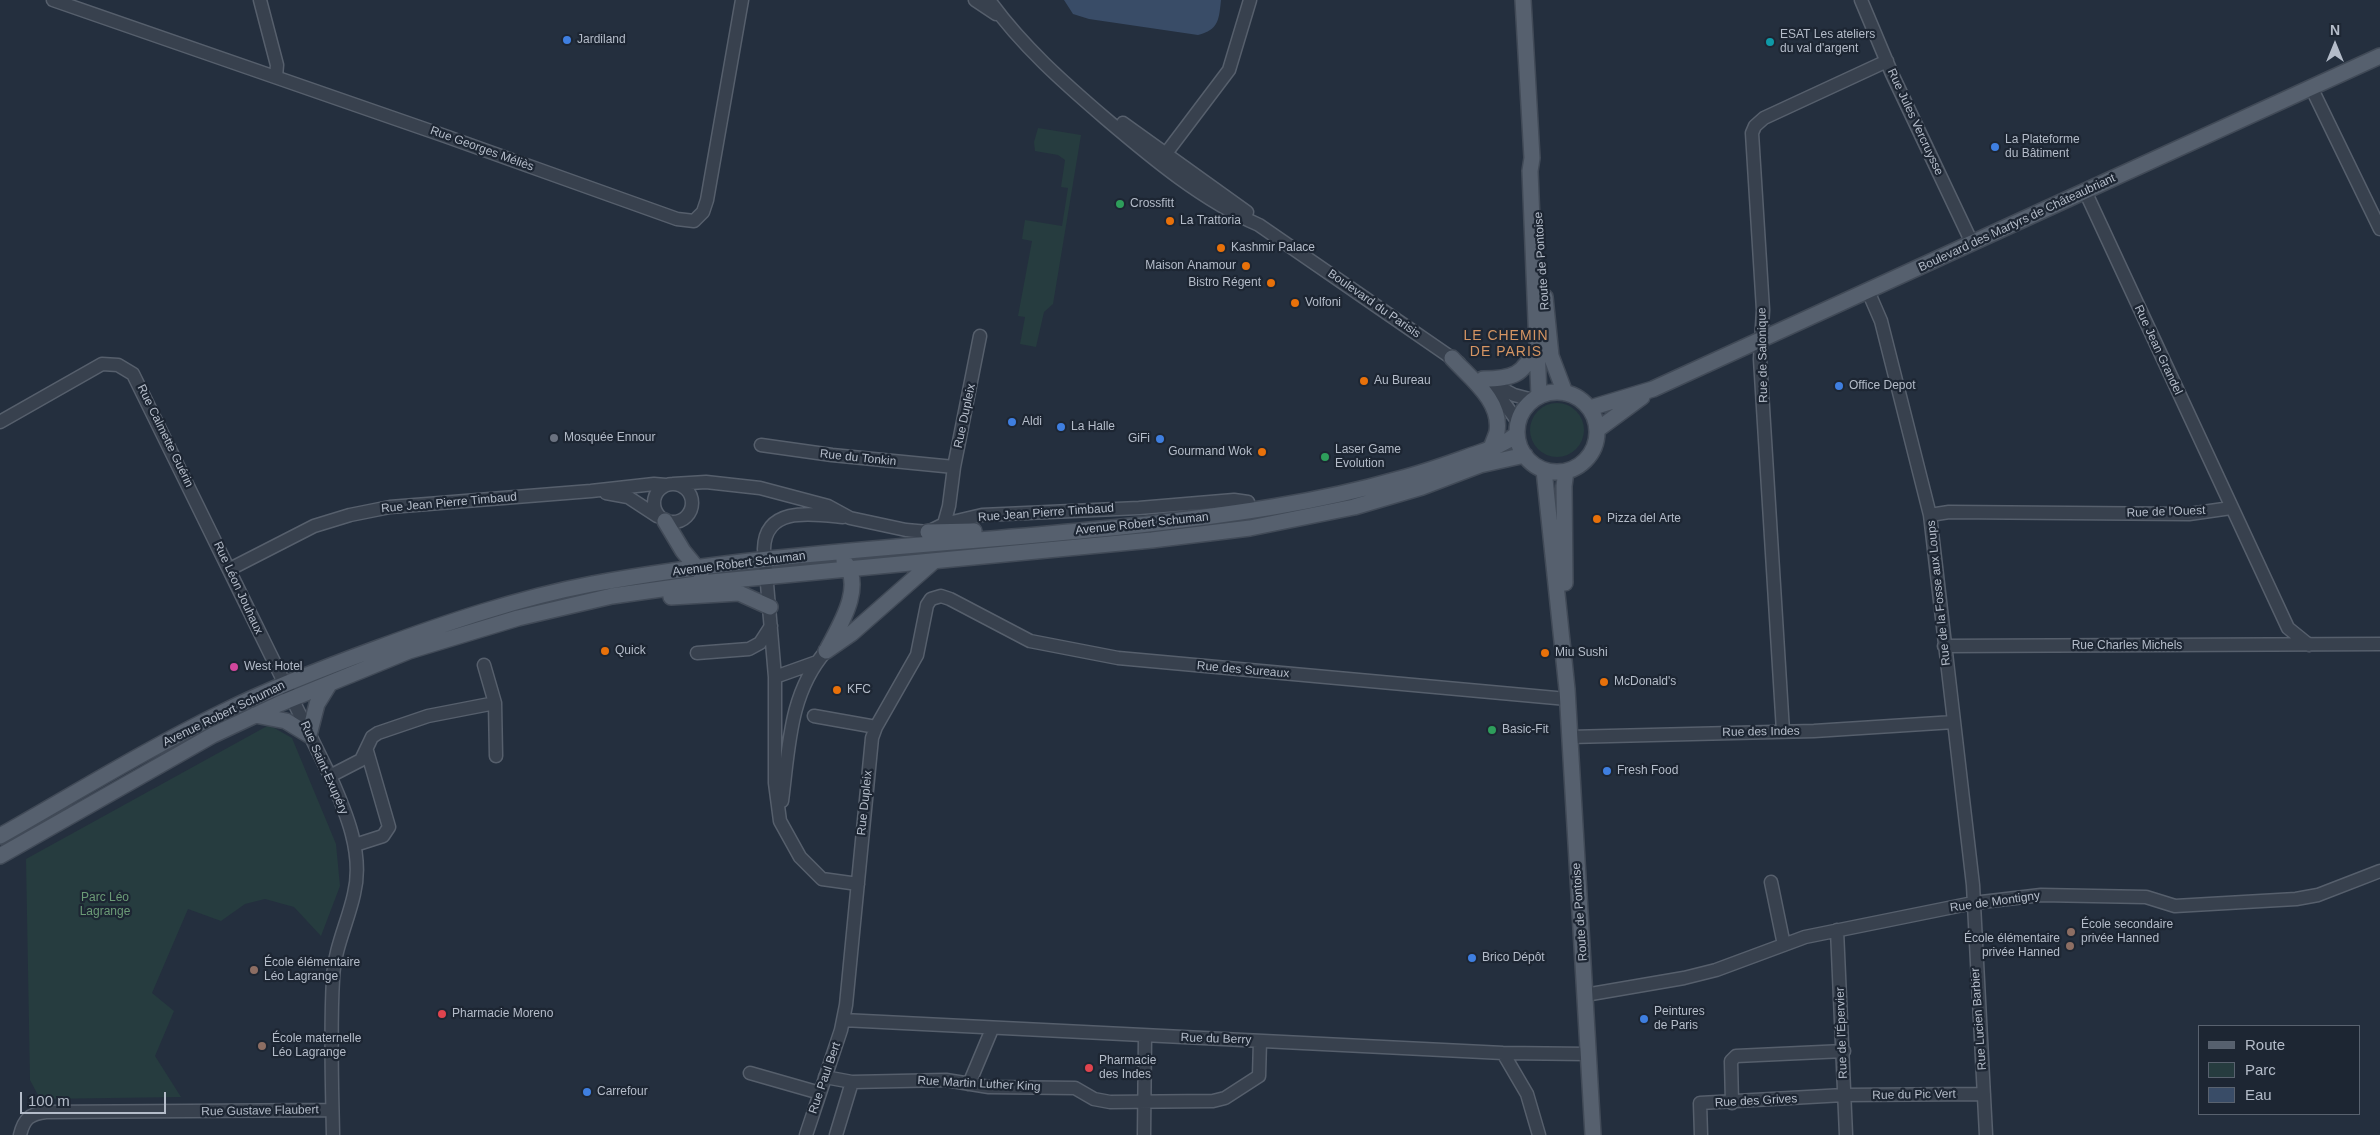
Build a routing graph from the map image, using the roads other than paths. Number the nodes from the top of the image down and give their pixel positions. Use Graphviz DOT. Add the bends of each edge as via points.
graph roads {
  1 [pos="54,0"];
  2 [pos="260,0"];
  3 [pos="742,0"];
  4 [pos="975,0"];
  5 [pos="989,0"];
  6 [pos="1250,0"];
  7 [pos="1861,0"];
  8 [pos="1520,1"];
  9 [pos="1004,20"];
  10 [pos="2380,56"];
  11 [pos="1886,61"];
  12 [pos="276,77"];
  13 [pos="2311,87"];
  14 [pos="1162,158"];
  15 [pos="1532,158"];
  16 [pos="2085,191"];
  17 [pos="2380,229"];
  18 [pos="1972,243"];
  19 [pos="1868,291"];
  20 [pos="980,336"];
  21 [pos="1762,340"];
  22 [pos="1537,347"];
  23 [pos="1452,358"];
  24 [pos="1486,381"];
  25 [pos="1653,389"];
  26 [pos="1565,393"];
  27 [pos="1536,398"];
  28 [pos="1590,408"];
  29 [pos="0,422"];
  30 [pos="1518,428"];
  31 [pos="1597,430"];
  32 [pos="761,444"];
  33 [pos="1490,451"];
  34 [pos="1525,455"];
  35 [pos="954,467"];
  36 [pos="1544,470"];
  37 [pos="1566,471"];
  38 [pos="669,484"];
  39 [pos="591,491"];
  40 [pos="193,493"];
  41 [pos="1251,507"];
  42 [pos="2231,508"];
  43 [pos="1930,515"];
  44 [pos="850,518"];
  45 [pos="662,519"];
  46 [pos="944,524"];
  47 [pos="1103,529"];
  48 [pos="928,532"];
  49 [pos="1225,532"];
  50 [pos="837,552"];
  51 [pos="934,561"];
  52 [pos="695,567"];
  53 [pos="766,567"];
  54 [pos="850,568"];
  55 [pos="230,570"];
  56 [pos="711,582"];
  57 [pos="931,599"];
  58 [pos="580,604"];
  59 [pos="770,607"];
  60 [pos="771,626"];
  61 [pos="2380,644"];
  62 [pos="2309,645"];
  63 [pos="1944,646"];
  64 [pos="697,653"];
  65 [pos="822,657"];
  66 [pos="484,665"];
  67 [pos="775,677"];
  68 [pos="285,683"];
  69 [pos="330,683"];
  70 [pos="1567,694"];
  71 [pos="292,698"];
  72 [pos="495,703"];
  73 [pos="255,715"];
  74 [pos="814,716"];
  75 [pos="1954,722"];
  76 [pos="876,727"];
  77 [pos="1784,731"];
  78 [pos="309,735"];
  79 [pos="1568,737"];
  80 [pos="366,751"];
  81 [pos="496,756"];
  82 [pos="330,776"];
  83 [pos="780,821"];
  84 [pos="0,836"];
  85 [pos="355,845"];
  86 [pos="0,856"];
  87 [pos="2380,871"];
  88 [pos="1771,882"];
  89 [pos="858,884"];
  90 [pos="1974,903"];
  91 [pos="1837,930"];
  92 [pos="1784,946"];
  93 [pos="1585,995"];
  94 [pos="843,1020"];
  95 [pos="992,1029"];
  96 [pos="1145,1037"];
  97 [pos="1260,1041"];
  98 [pos="1844,1051"];
  99 [pos="1503,1053"];
  100 [pos="1588,1054"];
  101 [pos="750,1073"];
  102 [pos="825,1077"];
  103 [pos="852,1082"];
  104 [pos="969,1084"];
  105 [pos="820,1093"];
  106 [pos="1984,1094"];
  107 [pos="1844,1095"];
  108 [pos="1143,1102"];
  109 [pos="1732,1103"];
  110 [pos="332,1110"];
  111 [pos="20,1135"];
  112 [pos="333,1135"];
  113 [pos="806,1135"];
  114 [pos="836,1135"];
  115 [pos="1144,1135"];
  116 [pos="1539,1135"];
  117 [pos="1593,1135"];
  118 [pos="1701,1135"];
  119 [pos="1846,1135"];
  120 [pos="1986,1135"];
  1 -- 12 [label="street, Rue Georges Méliès"];
  2 -- 12 [label="street" via="277,66"];
  3 -- 12 [label="street, Rue Georges Méliès" via="707,200 703,212 694,221 677,220"];
  4 -- 9 [label="street, Boulevard du Parisis"];
  5 -- 9 [label="street, Boulevard du Parisis"];
  6 -- 14 [label="street" via="1229,70"];
  7 -- 11 [label="street, Rue Jules Vercruysse"];
  8 -- 15 [label="main road, Route de Pontoise"];
  9 -- 14 [label="street, Boulevard du Parisis" via="1050,70 1083,99"];
  10 -- 13 [label="main road, Boulevard des Martyrs de Châteaubriant"];
  11 -- 18 [label="street, Rue Jules Vercruysse"];
  11 -- 21 [label="street, Rue de Salonique" via="1764,118 1755,126 1752,133"];
  13 -- 16 [label="main road, Boulevard des Martyrs de Châteaubriant"];
  13 -- 17 [label="street"];
  14 -- 23 [label="street, Boulevard du Parisis" via="1200,192 1259,225"];
  15 -- 22 [label="main road, Route de Pontoise"];
  15 -- 26 [label="main road, Route de Pontoise" via="1536,170 1548,340"];
  16 -- 18 [label="main road, Boulevard des Martyrs de Châteaubriant"];
  16 -- 42 [label="street, Rue Jean Grandel"];
  18 -- 19 [label="main road, Boulevard des Martyrs de Châteaubriant"];
  19 -- 21 [label="main road, Boulevard des Martyrs de Châteaubriant"];
  19 -- 43 [label="street, Rue de la Fosse aux Loups" via="1881,321"];
  20 -- 35 [label="street, Rue Dupleix"];
  21 -- 25 [label="main road, Boulevard des Martyrs de Châteaubriant"];
  21 -- 77 [label="street, Rue de Salonique" via="1760,359"];
  22 -- 24 [label="main road" via="1520,372"];
  22 -- 27 [label="main road, Route de Pontoise"];
  23 -- 24 [label="street, Boulevard du Parisis"];
  23 -- 33 [label="main road" via="1491,401 1497,420"];
  24 -- 27 [label="street, Boulevard du Parisis" via="1524,398"];
  24 -- 30 [label="street, Boulevard du Parisis"];
  25 -- 28 [label="main road, Boulevard des Martyrs de Châteaubriant"];
  25 -- 31 [label="main road, Boulevard des Martyrs de Châteaubriant"];
  26 -- 27 [label="main road" via="1547,393"];
  26 -- 28 [label="main road"];
  27 -- 30 [label="main road" via="1522,414"];
  28 -- 31 [label="main road"];
  29 -- 40 [label="street, Rue Calmette Guérin" via="102,364 126,369 137,380"];
  30 -- 33 [label="main road, Avenue Robert Schuman" via="1504,445"];
  30 -- 34 [label="main road"];
  31 -- 37 [label="main road" via="1591,452 1584,461"];
  32 -- 35 [label="street, Rue du Tonkin" via="832,456"];
  33 -- 41 [label="main road, Avenue Robert Schuman" via="1350,493"];
  34 -- 36 [label="main road"];
  34 -- 49 [label="main road, Avenue Robert Schuman" via="1480,465 1422,487 1354,507"];
  35 -- 46 [label="street, Rue Dupleix"];
  36 -- 37 [label="main road"];
  36 -- 70 [label="main road, Route de Pontoise"];
  37 -- 70 [label="main road, Route de Pontoise"];
  38 -- 39 [label="street, Rue Jean Pierre Timbaud"];
  38 -- 44 [label="street, Rue Jean Pierre Timbaud" via="706,482 760,488 828,506"];
  38 -- 45 [label="street" via="660,488 654,499 656,512"];
  38 -- 45 [label="street" via="685,488 693,504 683,520"];
  39 -- 45 [label="street, Rue Jean Pierre Timbaud" via="628,497"];
  39 -- 55 [label="street, Rue Jean Pierre Timbaud" via="390,507 350,515 314,526"];
  40 -- 55 [label="street, Rue Léon Jouhaux"];
  41 -- 46 [label="street, Rue Jean Pierre Timbaud" via="1234,500 982,515"];
  41 -- 47 [label="main road, Avenue Robert Schuman"];
  41 -- 49 [label="main road" via="1245,522"];
  42 -- 43 [label="street, Rue de l'Ouest" via="2189,514 1949,512"];
  42 -- 62 [label="street" via="2288,628"];
  43 -- 63 [label="street, Rue de la Fosse aux Loups"];
  44 -- 48 [label="street, Rue Jean Pierre Timbaud"];
  44 -- 53 [label="street" via="800,513 783,518 766,536"];
  45 -- 52 [label="main road"];
  46 -- 48 [label="street, Rue Jean Pierre Timbaud"];
  47 -- 48 [label="main road" via="1037,527"];
  47 -- 50 [label="main road, Avenue Robert Schuman"];
  49 -- 51 [label="main road, Avenue Robert Schuman"];
  50 -- 53 [label="main road, Avenue Robert Schuman"];
  50 -- 54 [label="main road"];
  51 -- 54 [label="main road, Avenue Robert Schuman"];
  51 -- 65 [label="main road"];
  52 -- 53 [label="main road, Avenue Robert Schuman"];
  52 -- 56 [label="main road"];
  52 -- 68 [label="main road, Avenue Robert Schuman" via="590,584 520,600 456,619"];
  53 -- 54 [label="main road, Avenue Robert Schuman"];
  53 -- 56 [label="main road, Avenue Robert Schuman"];
  53 -- 59 [label="street"];
  54 -- 65 [label="main road" via="849,604"];
  55 -- 68 [label="street, Rue Léon Jouhaux"];
  56 -- 58 [label="main road, Avenue Robert Schuman" via="612,596"];
  57 -- 70 [label="street, Rue des Sureaux" via="941,596 950,599 1030,641 1118,658"];
  57 -- 76 [label="street, Rue Dupleix" via="917,655"];
  58 -- 59 [label="main road" via="728,592 746,595"];
  58 -- 69 [label="main road, Avenue Robert Schuman" via="460,634"];
  59 -- 60 [label="street"];
  60 -- 64 [label="street" via="760,643 749,649"];
  60 -- 67 [label="street"];
  61 -- 62 [label="street"];
  62 -- 63 [label="street, Rue Charles Michels"];
  63 -- 75 [label="street, Rue de la Fosse aux Loups"];
  65 -- 67 [label="street"];
  65 -- 83 [label="street" via="802,687 794,717"];
  66 -- 72 [label="street"];
  67 -- 83 [label="street" via="775,783"];
  68 -- 71 [label="street, Rue Léon Jouhaux"];
  68 -- 84 [label="main road, Avenue Robert Schuman" via="179,735"];
  69 -- 71 [label="main road, Avenue Robert Schuman"];
  69 -- 78 [label="main road" via="317,704"];
  70 -- 79 [label="main road, Route de Pontoise"];
  71 -- 73 [label="main road, Avenue Robert Schuman"];
  71 -- 78 [label="street, Rue Saint-Exupéry"];
  72 -- 80 [label="street" via="428,716 378,733 372,737"];
  72 -- 81 [label="street"];
  73 -- 78 [label="main road" via="286,721"];
  73 -- 86 [label="main road, Avenue Robert Schuman" via="213,735"];
  74 -- 76 [label="street"];
  75 -- 77 [label="street, Rue des Indes"];
  75 -- 90 [label="street, Rue de la Fosse aux Loups"];
  76 -- 89 [label="street, Rue Dupleix" via="872,738"];
  77 -- 79 [label="street, Rue des Indes"];
  78 -- 82 [label="street, Rue Saint-Exupéry"];
  79 -- 93 [label="main road, Route de Pontoise"];
  80 -- 82 [label="street" via="362,760"];
  80 -- 85 [label="street" via="389,827 382,836"];
  82 -- 85 [label="street, Rue Saint-Exupéry"];
  83 -- 89 [label="street" via="800,858 822,879"];
  85 -- 110 [label="street, Rue Saint-Exupéry" via="355,893 333,977"];
  87 -- 90 [label="street, Rue de Montigny" via="2318,895 2296,899 2175,906 2146,897 2042,895"];
  88 -- 92 [label="street"];
  89 -- 94 [label="street, Rue Dupleix"];
  90 -- 91 [label="street, Rue de Montigny"];
  90 -- 106 [label="street, Rue Lucien Barbier"];
  91 -- 92 [label="street, Rue de Montigny"];
  91 -- 98 [label="street, Rue de l'Épervier"];
  92 -- 93 [label="street, Rue de Montigny" via="1684,978"];
  93 -- 100 [label="main road, Route de Pontoise"];
  94 -- 95 [label="street, Rue du Berry"];
  94 -- 102 [label="street, Rue Paul Bert"];
  95 -- 96 [label="street, Rue du Berry"];
  95 -- 104 [label="street"];
  96 -- 97 [label="street, Rue du Berry"];
  96 -- 108 [label="street"];
  97 -- 99 [label="street, Rue du Berry"];
  97 -- 108 [label="street" via="1259,1076 1225,1098 1213,1102"];
  98 -- 107 [label="street, Rue de l'Épervier"];
  98 -- 109 [label="street" via="1733,1058"];
  99 -- 100 [label="street, Rue du Berry"];
  99 -- 116 [label="street" via="1527,1094"];
  100 -- 117 [label="main road, Route de Pontoise"];
  101 -- 105 [label="street"];
  102 -- 103 [label="street, Rue Martin Luther King"];
  102 -- 105 [label="street, Rue Paul Bert"];
  103 -- 104 [label="street, Rue Martin Luther King" via="946,1080"];
  103 -- 114 [label="street"];
  104 -- 108 [label="street, Rue Martin Luther King" via="1075,1088 1094,1100"];
  105 -- 113 [label="street, Rue Paul Bert"];
  106 -- 107 [label="street, Rue du Pic Vert"];
  106 -- 120 [label="street, Rue Lucien Barbier"];
  107 -- 109 [label="street, Rue des Grives"];
  107 -- 119 [label="street, Rue de l'Épervier"];
  108 -- 115 [label="street"];
  109 -- 118 [label="street, Rue des Grives" via="1700,1103"];
  110 -- 111 [label="street, Rue Gustave Flaubert" via="46,1112 27,1118"];
  110 -- 112 [label="street, Rue Saint-Exupéry"];
}
